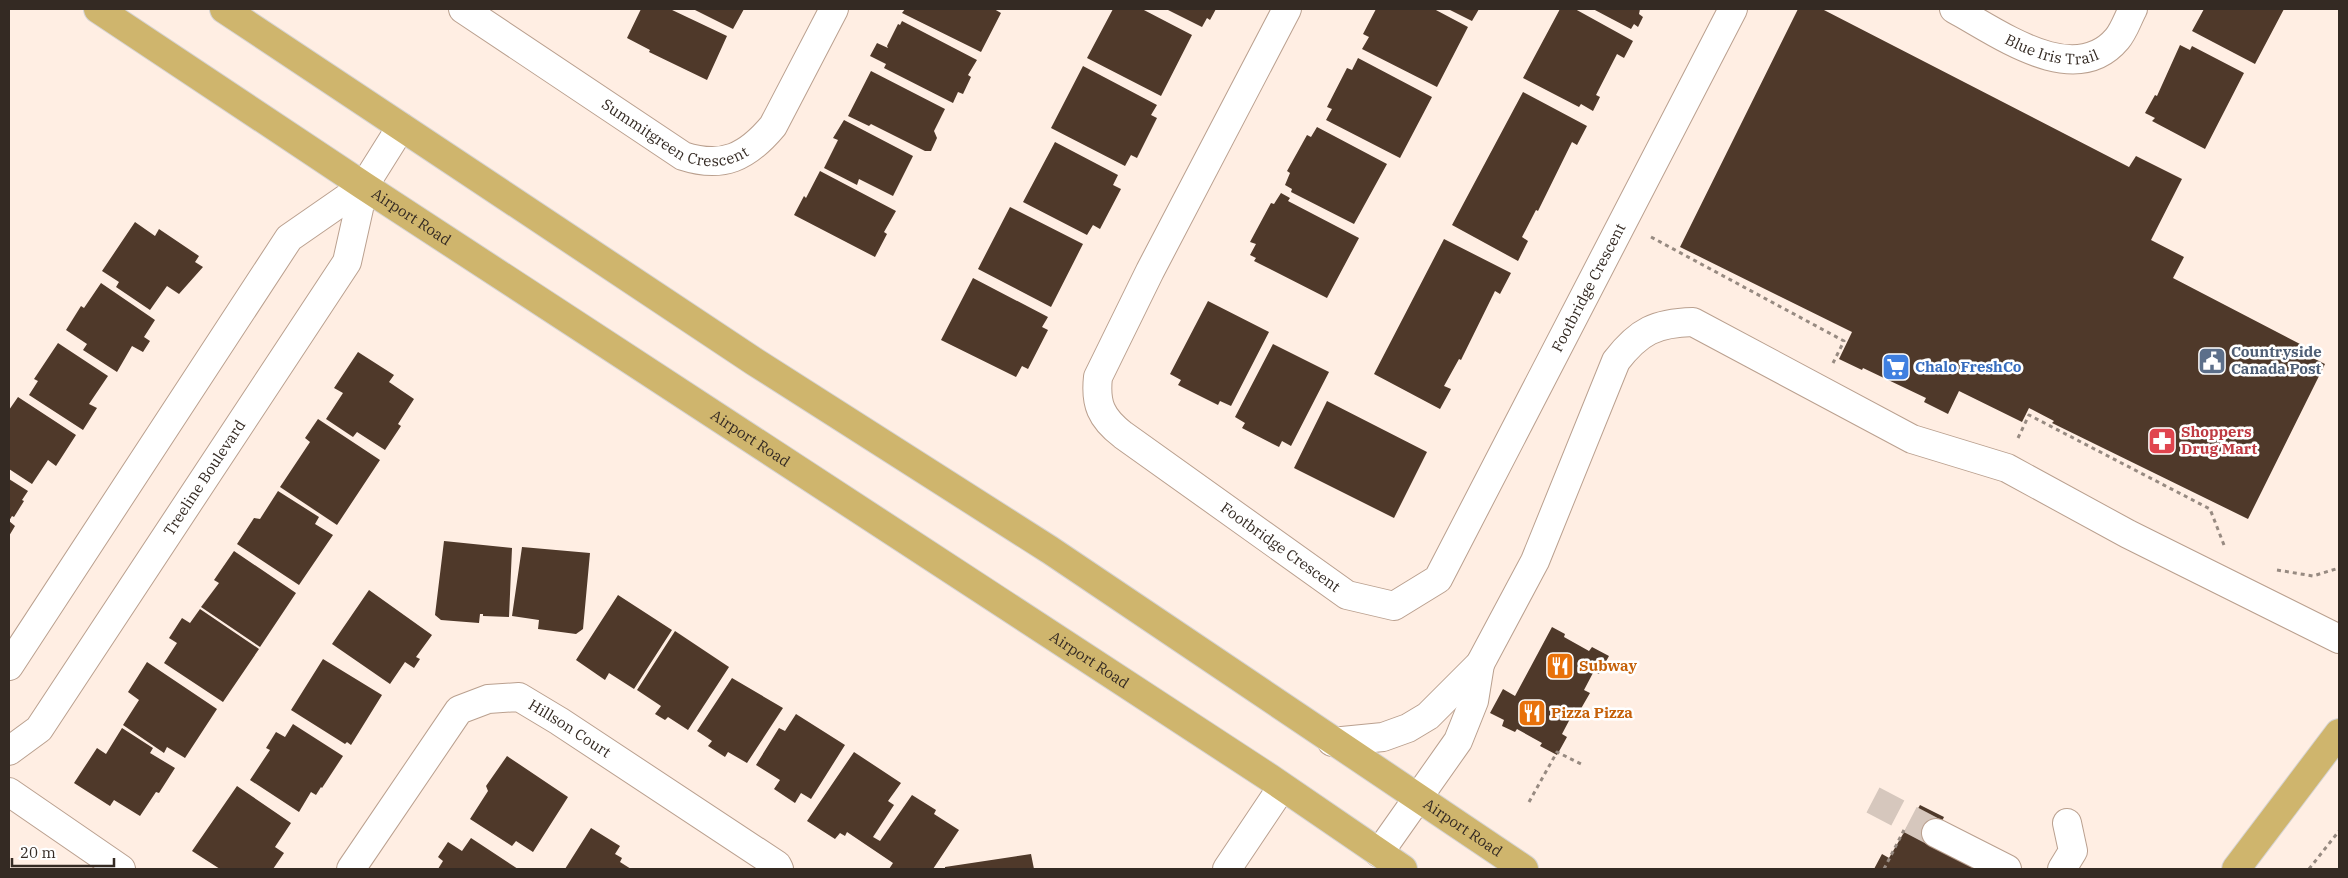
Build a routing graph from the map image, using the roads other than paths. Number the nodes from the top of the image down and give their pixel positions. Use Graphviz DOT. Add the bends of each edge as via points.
graph roads {
  1 [pos="98,9"];
  2 [pos="224,9"];
  3 [pos="463,9"];
  4 [pos="834,9"];
  5 [pos="1287,9"];
  6 [pos="1734,9"];
  7 [pos="1954,9"];
  8 [pos="2133,9"];
  9 [pos="401,128"];
  10 [pos="364,186"];
  11 [pos="2339,639"];
  12 [pos="1480,664"];
  13 [pos="9,666"];
  14 [pos="2339,733"];
  15 [pos="1332,742"];
  16 [pos="9,751"];
  17 [pos="1282,787"];
  18 [pos="9,792"];
  19 [pos="1417,798"];
  20 [pos="2067,824"];
  21 [pos="1936,833"];
  22 [pos="1379,853"];
  23 [pos="121,869"];
  24 [pos="352,869"];
  25 [pos="779,869"];
  26 [pos="1227,869"];
  27 [pos="1403,869"];
  28 [pos="1524,869"];
  29 [pos="2006,869"];
  30 [pos="2062,869"];
  31 [pos="2236,869"];
  1 -- 10 [label="main road, Airport Road"];
  2 -- 9 [label="main road, Airport Road"];
  3 -- 4 [label="street, Summitgreen Crescent" via="683,156 704,162 742,154 769,132"];
  5 -- 6 [label="street, Footbridge Crescent" via="1150,271 1098,377 1096,393 1108,422 1139,447 1347,595 1394,606 1438,579"];
  7 -- 8 [label="street, Blue Iris Trail" via="2041,55 2068,61 2096,57 2117,39"];
  9 -- 10 [label="street, Treeline Boulevard"];
  9 -- 15 [label="main road, Airport Road" via="755,362 1050,550"];
  10 -- 13 [label="street, Treeline Boulevard" via="289,238"];
  10 -- 16 [label="street, Treeline Boulevard" via="347,262 39,729"];
  10 -- 17 [label="main road, Airport Road"];
  11 -- 12 [label="street" via="2128,534 2007,468 1912,439 1693,322 1670,323 1648,330 1630,343 1616,361 1535,561"];
  12 -- 15 [label="street" via="1428,716 1408,728 1383,737"];
  12 -- 19 [label="street" via="1474,701 1458,741"];
  14 -- 31 [label="main road"];
  15 -- 19 [label="main road, Airport Road"];
  17 -- 22 [label="main road, Airport Road"];
  17 -- 26 [label="street"];
  18 -- 23 [label="street"];
  19 -- 22 [label="street"];
  19 -- 28 [label="main road, Airport Road"];
  20 -- 30 [label="street" via="2073,851"];
  21 -- 29 [label="street"];
  22 -- 27 [label="main road, Airport Road"];
  24 -- 25 [label="street, Hillson Court" via="459,710 488,699 519,697"];
}
